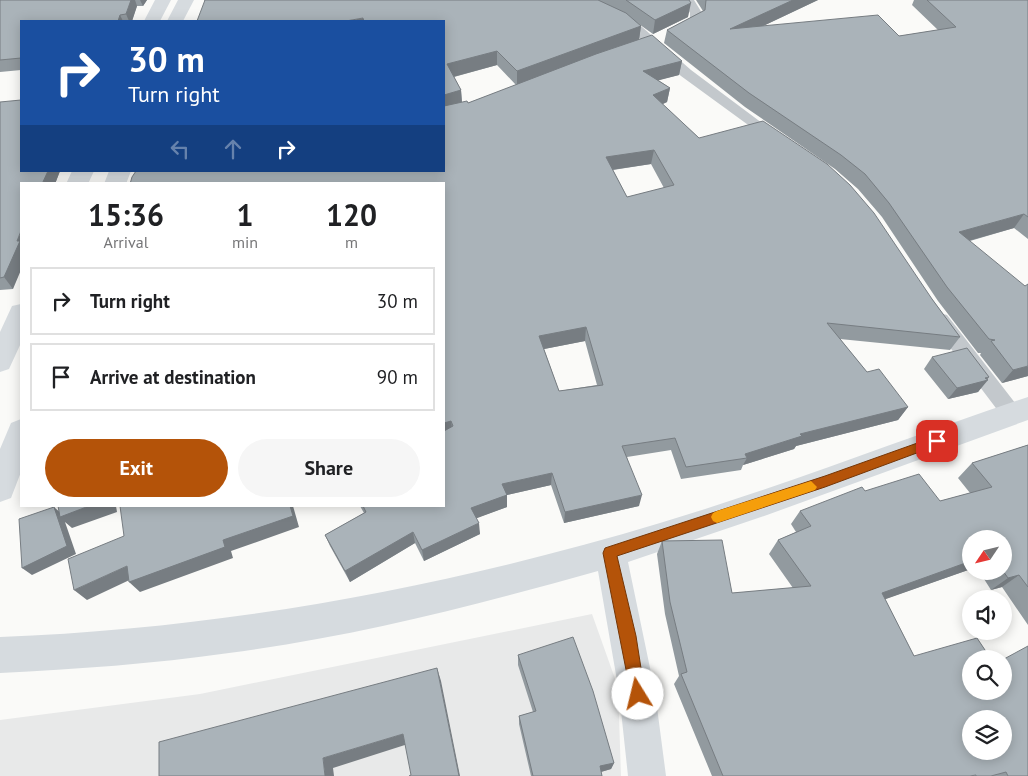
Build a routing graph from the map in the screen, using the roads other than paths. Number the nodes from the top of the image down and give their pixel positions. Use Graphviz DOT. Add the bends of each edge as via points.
graph roads {
  1 [pos="163,0"];
  2 [pos="186,0"];
  3 [pos="579,0"];
  4 [pos="688,0"];
  5 [pos="153,20"];
  6 [pos="176,20"];
  7 [pos="661,37"];
  8 [pos="634,48"];
  9 [pos="790,148"];
  10 [pos="930,307"];
  11 [pos="20,315"];
  12 [pos="0,362"];
  13 [pos="1020,411"];
  14 [pos="20,435"];
  15 [pos="0,489"];
  16 [pos="610,553"];
  17 [pos="0,655"];
  18 [pos="647,776"];
  1 -- 5 [label="main road"];
  2 -- 6 [label="main road"];
  3 -- 7 [label="street"];
  4 -- 7 [label="street" via="696,13 696,20"];
  7 -- 8 [label="street"];
  7 -- 9 [label="street" via="717,97"];
  10 -- 13 [label="street"];
  11 -- 12 [label="main road"];
  13 -- 16 [label="main road" via="825,482"];
  14 -- 15 [label="main road"];
  16 -- 17 [label="main road" via="405,605 288,629 69,654"];
  16 -- 18 [label="main road" via="628,636 644,733"];
}
